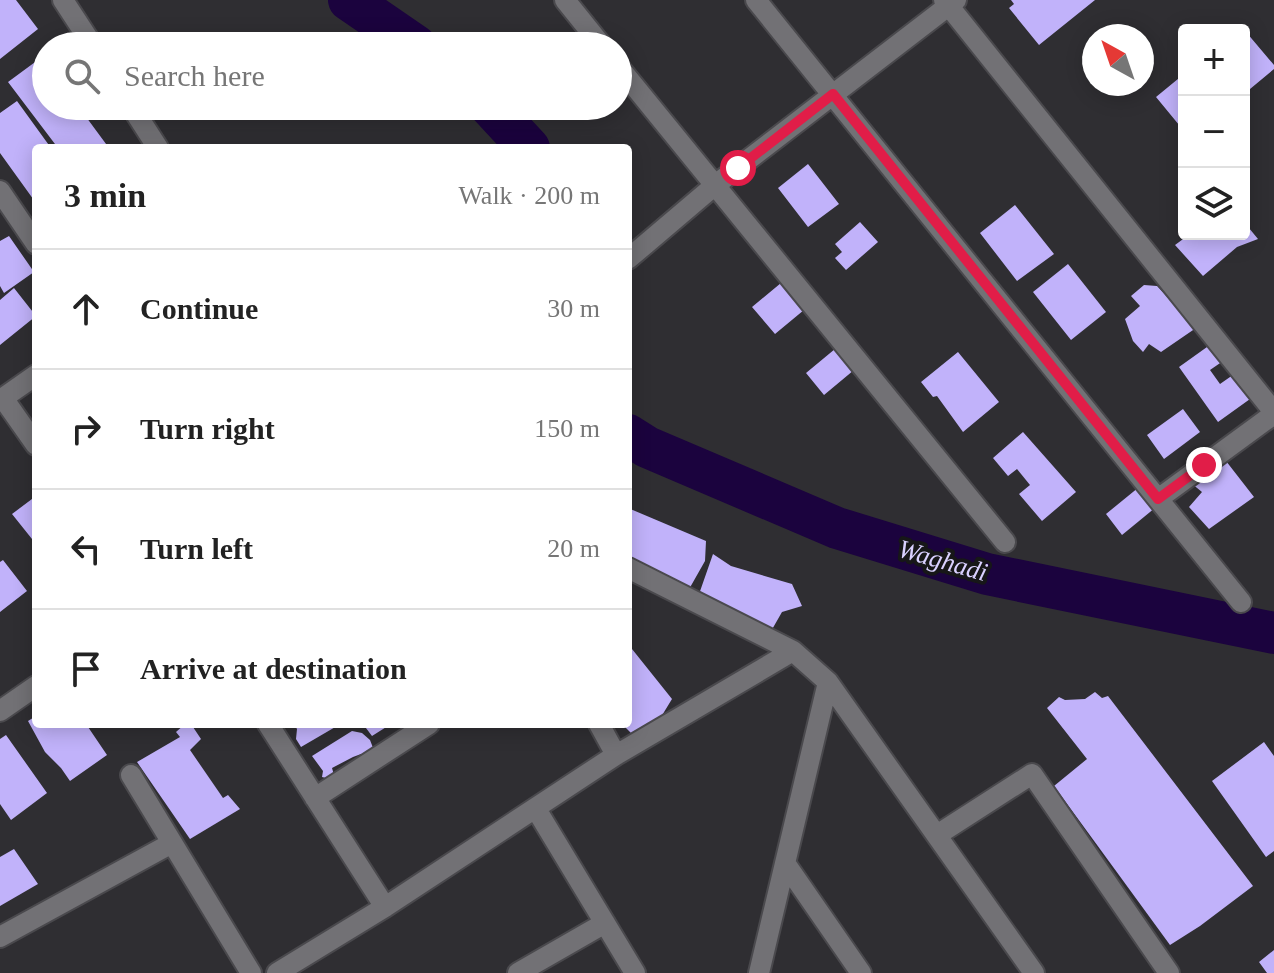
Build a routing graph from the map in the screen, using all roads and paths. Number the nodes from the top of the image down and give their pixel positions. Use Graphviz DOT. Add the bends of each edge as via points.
graph roads {
  1 [pos="63,0"];
  2 [pos="565,0"];
  3 [pos="756,0"];
  4 [pos="950,2"];
  5 [pos="84,32"];
  6 [pos="591,32"];
  7 [pos="632,84"];
  8 [pos="833,94"];
  9 [pos="140,120"];
  10 [pos="155,144"];
  11 [pos="714,186"];
  12 [pos="0,191"];
  13 [pos="32,238"];
  14 [pos="632,256"];
  15 [pos="32,378"];
  16 [pos="1274,413"];
  17 [pos="32,439"];
  18 [pos="1158,499"];
  19 [pos="1005,542"];
  20 [pos="632,570"];
  21 [pos="1241,602"];
  22 [pos="793,651"];
  23 [pos="828,682"];
  24 [pos="32,689"];
  25 [pos="0,710"];
  26 [pos="271,728"];
  27 [pos="423,728"];
  28 [pos="601,728"];
  29 [pos="616,755"];
  30 [pos="131,775"];
  31 [pos="315,798"];
  32 [pos="536,809"];
  33 [pos="937,835"];
  34 [pos="172,843"];
  35 [pos="785,863"];
  36 [pos="385,907"];
  37 [pos="605,923"];
  38 [pos="0,937"];
  39 [pos="251,973"];
  40 [pos="277,973"];
  41 [pos="518,973"];
  42 [pos="635,973"];
  43 [pos="759,973"];
  44 [pos="861,973"];
  45 [pos="1034,973"];
  46 [pos="1169,973"];
  1 -- 5 [label="street"];
  2 -- 6 [label="street"];
  3 -- 8 [label="street"];
  4 -- 8 [label="street"];
  4 -- 16 [label="street"];
  7 -- 11 [label="street"];
  8 -- 11 [label="street"];
  8 -- 18 [label="street"];
  9 -- 10 [label="street"];
  11 -- 14 [label="street"];
  11 -- 19 [label="street"];
  12 -- 13 [label="street"];
  15 -- 17 [label="street" via="3,398"];
  16 -- 18 [label="street"];
  18 -- 21 [label="street"];
  20 -- 22 [label="street"];
  22 -- 23 [label="street"];
  22 -- 29 [label="street"];
  23 -- 33 [label="street"];
  23 -- 35 [label="street"];
  24 -- 25 [label="street"];
  26 -- 31 [label="street"];
  27 -- 31 [label="street"];
  28 -- 29 [label="street"];
  29 -- 32 [label="street"];
  30 -- 34 [label="street"];
  31 -- 36 [label="street"];
  32 -- 36 [label="street"];
  32 -- 37 [label="street"];
  33 -- 45 [label="street"];
  33 -- 46 [label="street" via="1032,774"];
  34 -- 38 [label="street"];
  34 -- 39 [label="street"];
  35 -- 43 [label="street"];
  35 -- 44 [label="street"];
  36 -- 40 [label="street"];
  37 -- 41 [label="street"];
  37 -- 42 [label="street"];
}
